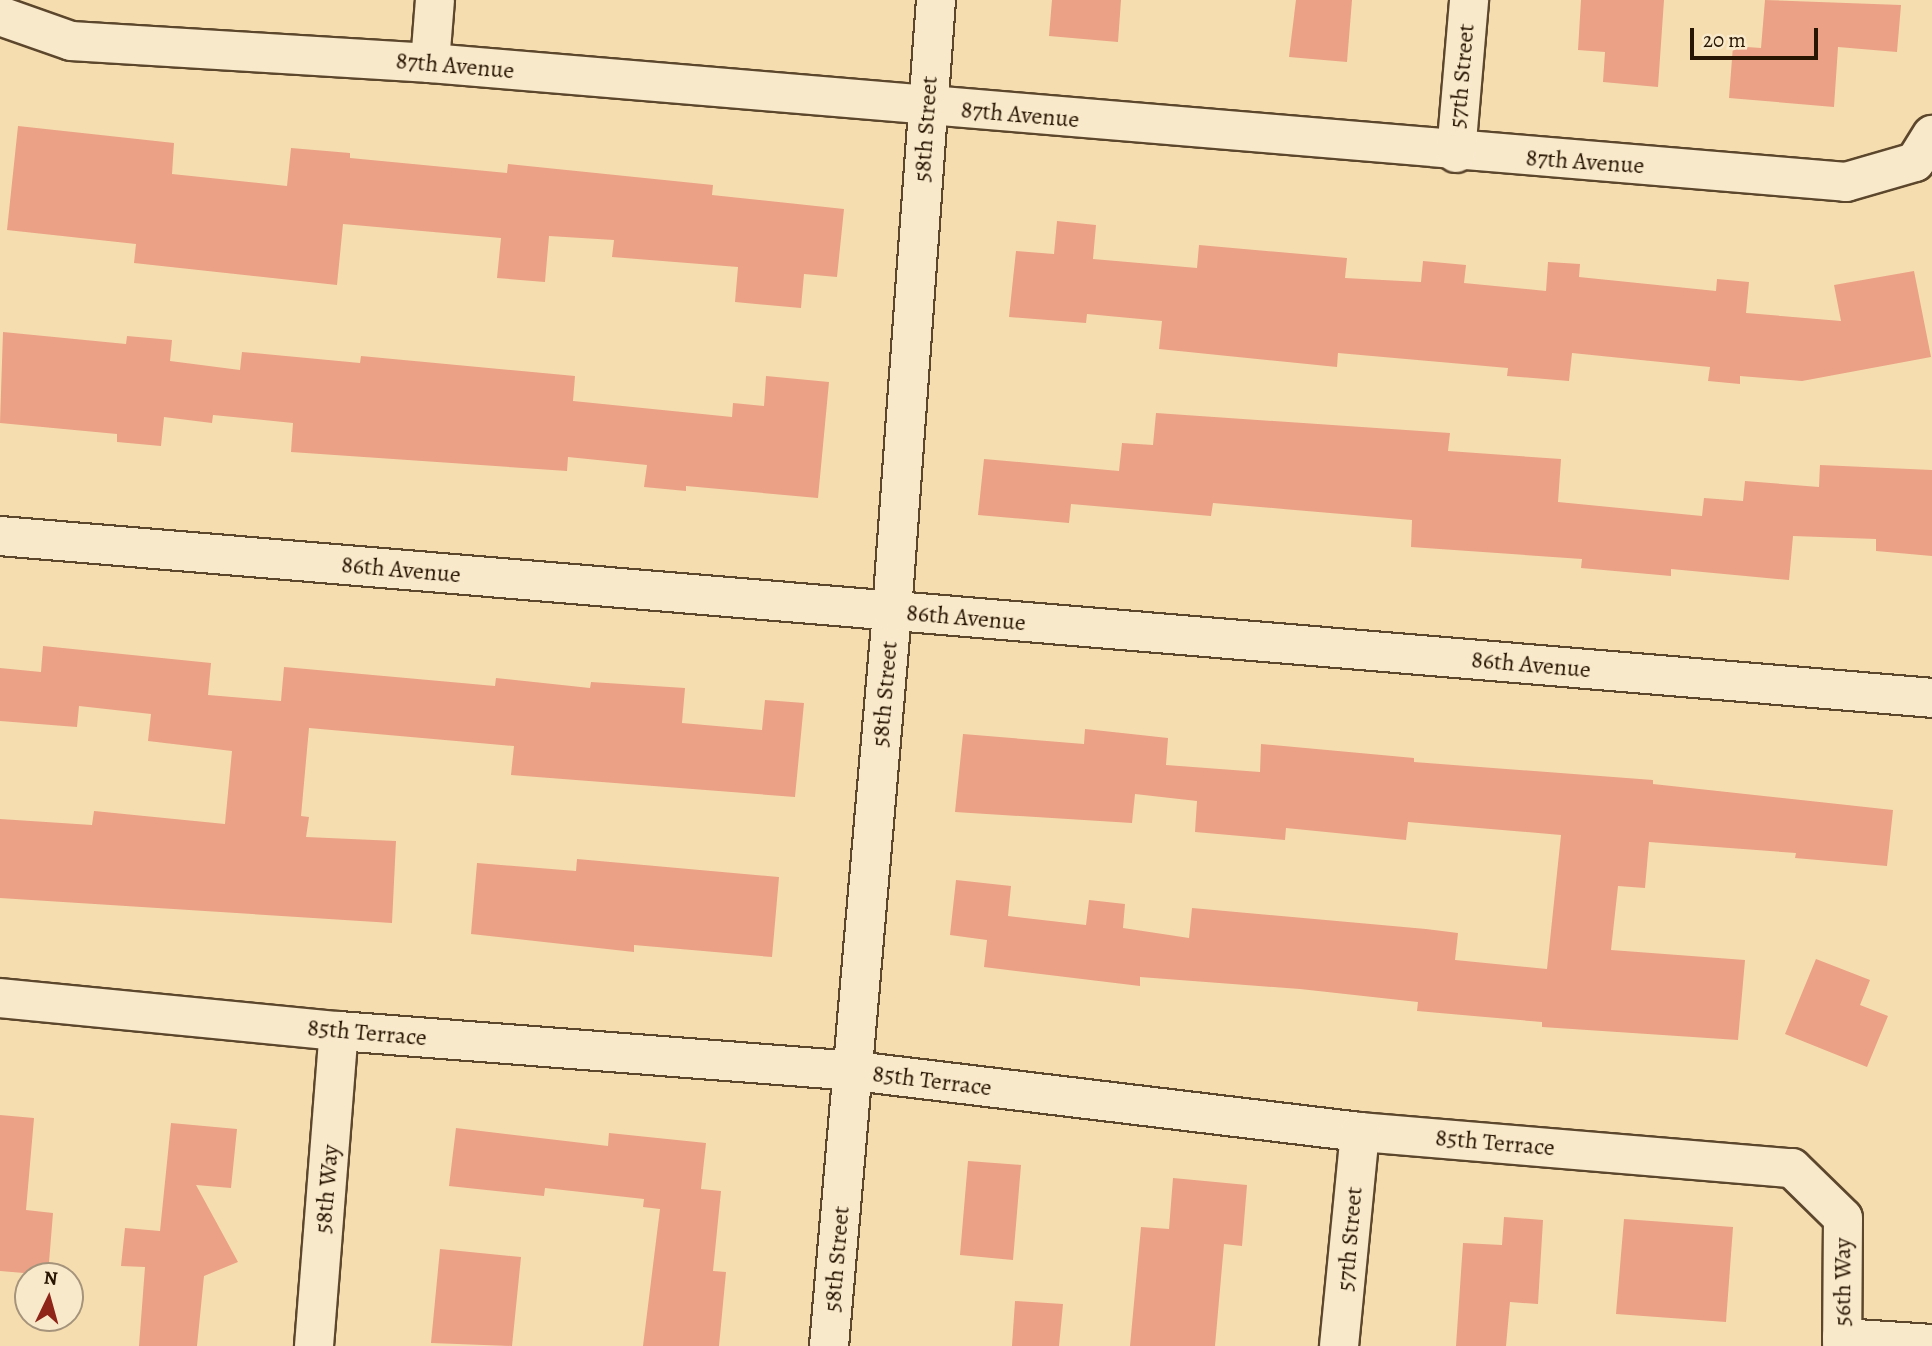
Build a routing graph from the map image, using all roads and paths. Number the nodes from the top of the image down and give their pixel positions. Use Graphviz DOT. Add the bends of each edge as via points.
graph roads {
  1 [pos="435,0"];
  2 [pos="936,0"];
  3 [pos="1469,0"];
  4 [pos="0,16"];
  5 [pos="430,63"];
  6 [pos="927,107"];
  7 [pos="1924,149"];
  8 [pos="1456,153"];
  9 [pos="0,536"];
  10 [pos="892,611"];
  11 [pos="1932,698"];
  12 [pos="0,998"];
  13 [pos="340,1031"];
  14 [pos="855,1071"];
  15 [pos="1360,1132"];
  16 [pos="1843,1218"];
  17 [pos="1842,1342"];
  18 [pos="1932,1344"];
  19 [pos="314,1346"];
  20 [pos="829,1346"];
  21 [pos="1339,1346"];
  1 -- 5 [label="street"];
  2 -- 6 [label="street, 58th Street"];
  3 -- 8 [label="street, 57th Street"];
  4 -- 5 [label="street, 87th Avenue" via="71,41"];
  5 -- 6 [label="street, 87th Avenue"];
  6 -- 8 [label="street, 87th Avenue"];
  6 -- 10 [label="street, 58th Street"];
  7 -- 8 [label="street, 87th Avenue" via="1846,182"];
  9 -- 10 [label="street, 86th Avenue"];
  10 -- 11 [label="street, 86th Avenue"];
  10 -- 14 [label="street, 58th Street"];
  12 -- 13 [label="street, 85th Terrace"];
  13 -- 14 [label="street, 85th Terrace"];
  13 -- 19 [label="street, 58th Way"];
  14 -- 15 [label="street, 85th Terrace"];
  14 -- 20 [label="street, 58th Street"];
  15 -- 16 [label="street, 85th Terrace" via="1792,1168"];
  15 -- 21 [label="street, 57th Street"];
  16 -- 17 [label="street, 56th Way"];
  17 -- 18 [label="street"];
}
